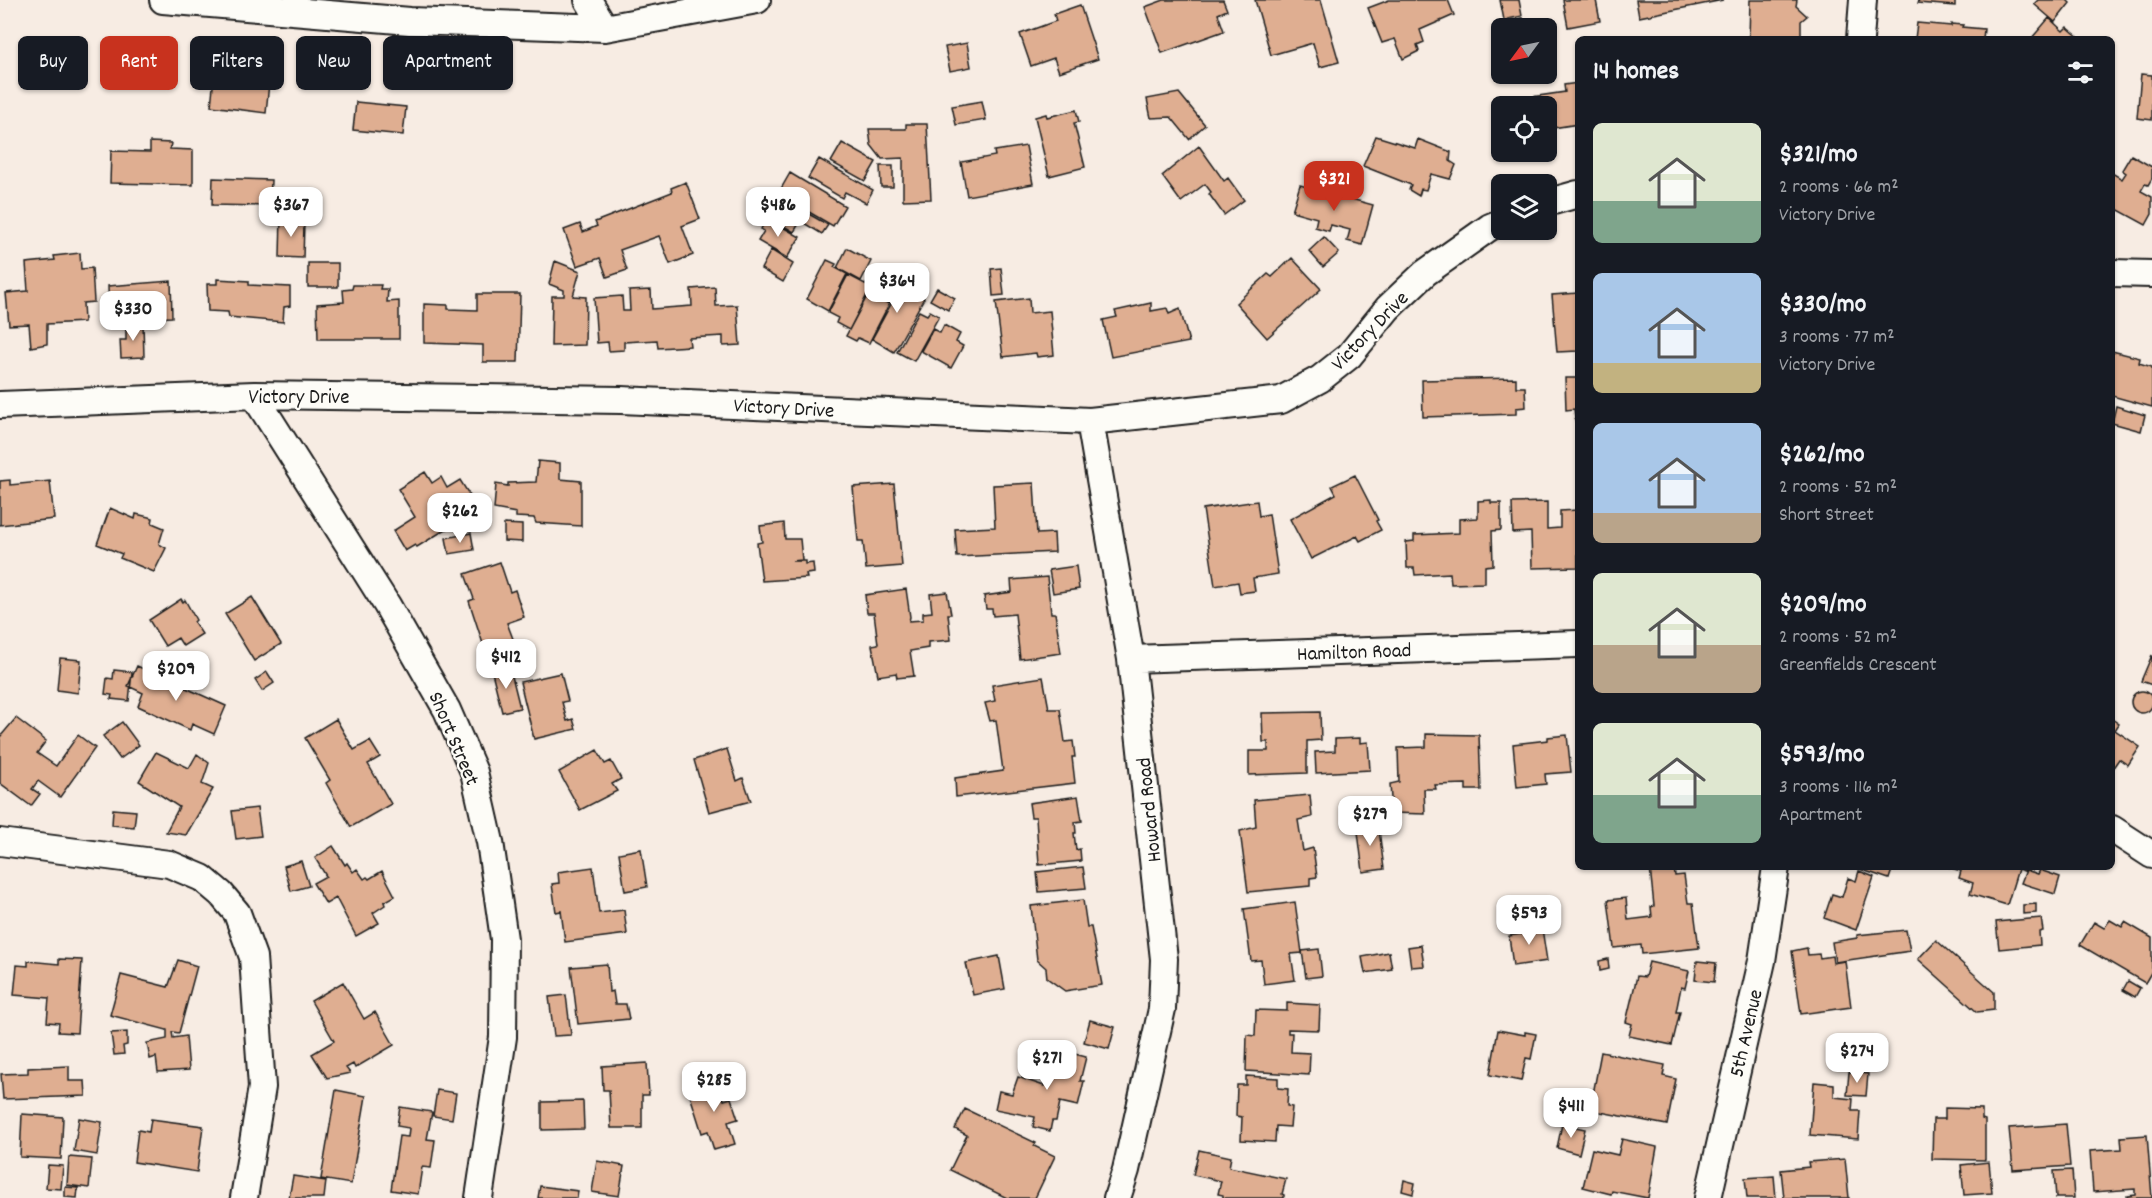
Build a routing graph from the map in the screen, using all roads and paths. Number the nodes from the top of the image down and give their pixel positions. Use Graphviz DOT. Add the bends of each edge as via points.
graph roads {
  1 [pos="163,0"];
  2 [pos="588,0"];
  3 [pos="757,0"];
  4 [pos="1863,0"];
  5 [pos="605,28"];
  6 [pos="1860,36"];
  7 [pos="1575,195"];
  8 [pos="1557,200"];
  9 [pos="1491,228"];
  10 [pos="2115,273"];
  11 [pos="2152,274"];
  12 [pos="254,395"];
  13 [pos="0,405"];
  14 [pos="1089,421"];
  15 [pos="1575,644"];
  16 [pos="1131,659"];
  17 [pos="2115,831"];
  18 [pos="0,842"];
  19 [pos="2152,855"];
  20 [pos="1776,870"];
  21 [pos="244,1198"];
  22 [pos="479,1198"];
  23 [pos="1117,1198"];
  24 [pos="1708,1198"];
  1 -- 5 [label="street" via="410,21"];
  2 -- 5 [label="street"];
  3 -- 5 [label="street"];
  4 -- 6 [label="street"];
  7 -- 8 [label="street"];
  9 -- 14 [label="street, Victory Drive" via="1425,273 1388,308 1349,356 1320,379 1281,400"];
  10 -- 11 [label="street"];
  12 -- 13 [label="street, Victory Drive"];
  12 -- 14 [label="street, Victory Drive" via="621,400"];
  12 -- 22 [label="street, Short Street" via="387,605 447,710 474,772 490,842 504,939 503,1037"];
  14 -- 16 [label="street, Howard Road"];
  15 -- 16 [label="street, Hamilton Road"];
  16 -- 23 [label="street, Howard Road" via="1164,959 1162,1009"];
  17 -- 19 [label="street"];
  18 -- 21 [label="street" via="169,864 202,878 237,913 253,957 262,1087"];
  20 -- 24 [label="street, 5th Avenue" via="1762,961"];
}
